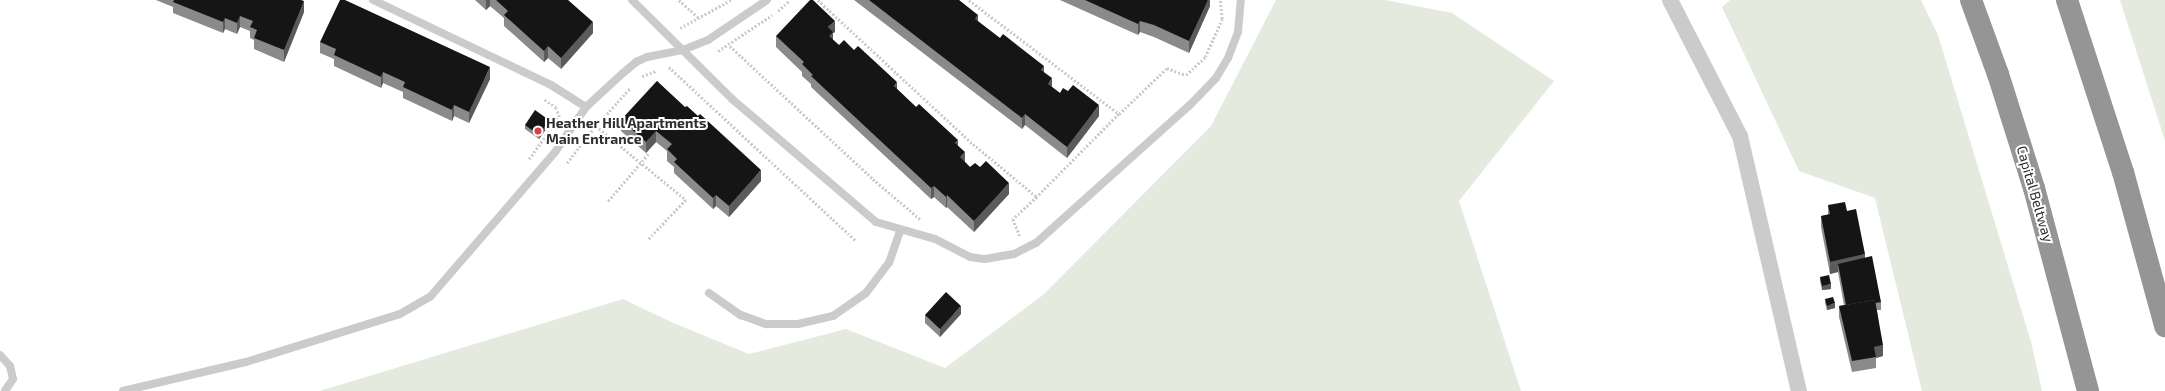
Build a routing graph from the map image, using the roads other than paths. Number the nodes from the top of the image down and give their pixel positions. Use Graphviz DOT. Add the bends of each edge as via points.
graph roads {
  1 [pos="373,0"];
  2 [pos="632,0"];
  3 [pos="767,0"];
  4 [pos="1241,0"];
  5 [pos="1670,0"];
  6 [pos="1971,0"];
  7 [pos="2067,0"];
  8 [pos="683,50"];
  9 [pos="586,107"];
  10 [pos="900,231"];
  11 [pos="709,293"];
  12 [pos="2165,326"];
  13 [pos="0,355"];
  14 [pos="5,391"];
  15 [pos="123,391"];
  16 [pos="1799,391"];
  17 [pos="2088,391"];
  1 -- 9 [label="lane" via="551,85"];
  2 -- 8 [label="lane"];
  3 -- 8 [label="lane" via="708,40"];
  4 -- 10 [label="lane" via="1236,38 1216,78 1112,177 1036,243 1014,254 984,259 970,256 935,239"];
  5 -- 16 [label="street" via="1740,136"];
  6 -- 17 [label="highway, Capital Beltway" via="1998,74 2034,188"];
  7 -- 12 [label="highway" via="2123,172"];
  8 -- 9 [label="lane" via="636,62"];
  8 -- 10 [label="lane" via="732,99 849,202 876,222"];
  9 -- 15 [label="lane" via="555,152 430,297 400,314 246,362"];
  10 -- 11 [label="lane" via="889,263 866,293 833,316 798,324 766,324 741,315"];
  13 -- 14 [label="lane" via="10,366 13,379"];
}
